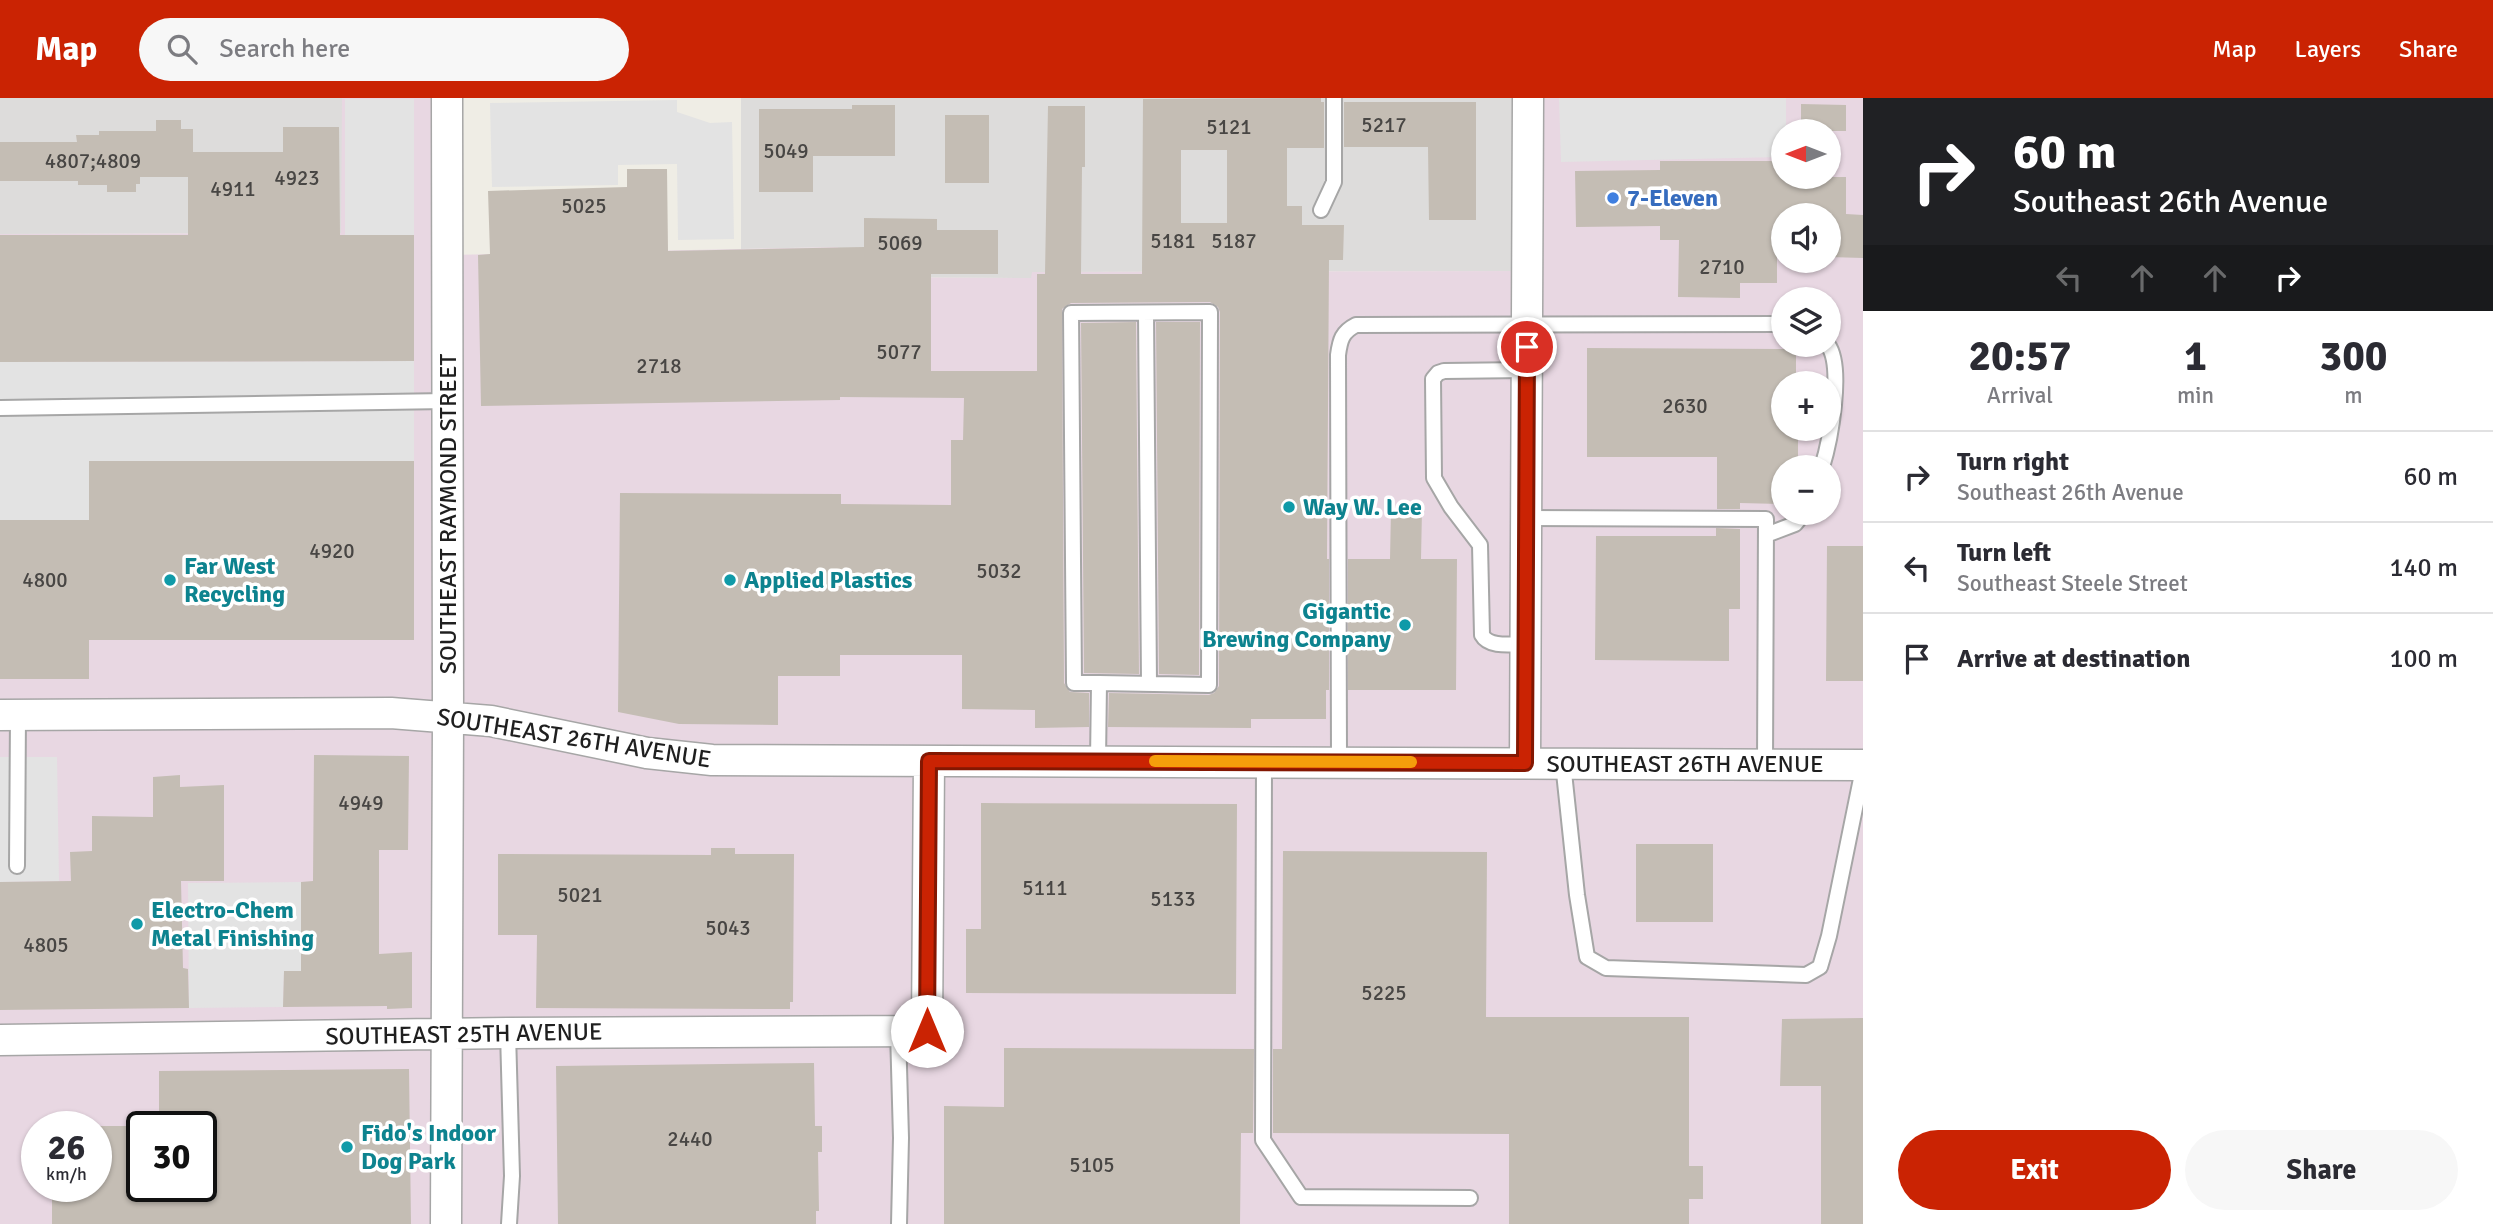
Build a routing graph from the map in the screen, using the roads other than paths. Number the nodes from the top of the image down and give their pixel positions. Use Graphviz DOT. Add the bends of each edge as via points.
graph roads {
  1 [pos="447,98"];
  2 [pos="1334,98"];
  3 [pos="1528,98"];
  4 [pos="1321,210"];
  5 [pos="1146,313"];
  6 [pos="1527,324"];
  7 [pos="1771,324"];
  8 [pos="1833,357"];
  9 [pos="1527,370"];
  10 [pos="447,401"];
  11 [pos="0,408"];
  12 [pos="1825,455"];
  13 [pos="1526,518"];
  14 [pos="1792,525"];
  15 [pos="1766,535"];
  16 [pos="1525,644"];
  17 [pos="1100,683"];
  18 [pos="1149,684"];
  19 [pos="9,715"];
  20 [pos="448,717"];
  21 [pos="929,761"];
  22 [pos="1098,761"];
  23 [pos="1264,762"];
  24 [pos="1339,762"];
  25 [pos="1525,763"];
  26 [pos="1563,763"];
  27 [pos="1765,765"];
  28 [pos="1863,767"];
  29 [pos="18,866"];
  30 [pos="898,1031"];
  31 [pos="508,1032"];
  32 [pos="447,1033"];
  33 [pos="0,1040"];
  34 [pos="1469,1198"];
  35 [pos="446,1224"];
  36 [pos="509,1224"];
  37 [pos="899,1224"];
  1 -- 10 [label="street, SOUTHEAST RAYMOND STREET"];
  2 -- 4 [label="lane" via="1334,182"];
  3 -- 6 [label="street"];
  5 -- 17 [label="lane" via="1071,313 1074,683"];
  5 -- 18 [label="lane"];
  5 -- 18 [label="lane" via="1210,312 1209,685"];
  6 -- 7 [label="lane"];
  6 -- 9 [label="street"];
  6 -- 24 [label="lane" via="1356,325 1340,338"];
  8 -- 12 [label="lane" via="1833,419"];
  9 -- 13 [label="street"];
  9 -- 16 [label="lane" via="1444,371 1433,379 1434,478 1480,545 1482,635 1491,643"];
  10 -- 11 [label="lane"];
  10 -- 20 [label="street, SOUTHEAST RAYMOND STREET"];
  13 -- 15 [label="lane" via="1766,519"];
  13 -- 16 [label="street"];
  14 -- 15 [label="lane"];
  15 -- 27 [label="lane"];
  16 -- 25 [label="street"];
  17 -- 18 [label="lane"];
  17 -- 22 [label="lane"];
  19 -- 20 [label="street, SOUTHEAST 26TH AVENUE" via="391,713"];
  19 -- 29 [label="lane"];
  20 -- 21 [label="street, SOUTHEAST 26TH AVENUE" via="491,721 677,758"];
  20 -- 32 [label="street, SOUTHEAST RAYMOND STREET"];
  21 -- 22 [label="street, SOUTHEAST 26TH AVENUE"];
  21 -- 30 [label="street, SOUTHEAST 25TH AVENUE" via="927,1031"];
  22 -- 23 [label="street, SOUTHEAST 26TH AVENUE"];
  23 -- 24 [label="street, SOUTHEAST 26TH AVENUE"];
  23 -- 34 [label="lane" via="1263,1140 1301,1197"];
  24 -- 25 [label="street, SOUTHEAST 26TH AVENUE"];
  25 -- 26 [label="street, SOUTHEAST 26TH AVENUE"];
  26 -- 27 [label="street, SOUTHEAST 26TH AVENUE"];
  26 -- 28 [label="lane" via="1587,957 1605,968 1806,975 1820,967 1829,936"];
  27 -- 28 [label="street, SOUTHEAST 26TH AVENUE"];
  30 -- 31 [label="street, SOUTHEAST 25TH AVENUE"];
  30 -- 37 [label="lane"];
  31 -- 32 [label="street, SOUTHEAST 25TH AVENUE"];
  31 -- 36 [label="lane"];
  32 -- 33 [label="street, SOUTHEAST 25TH AVENUE"];
  32 -- 35 [label="street, SOUTHEAST RAYMOND STREET"];
}
